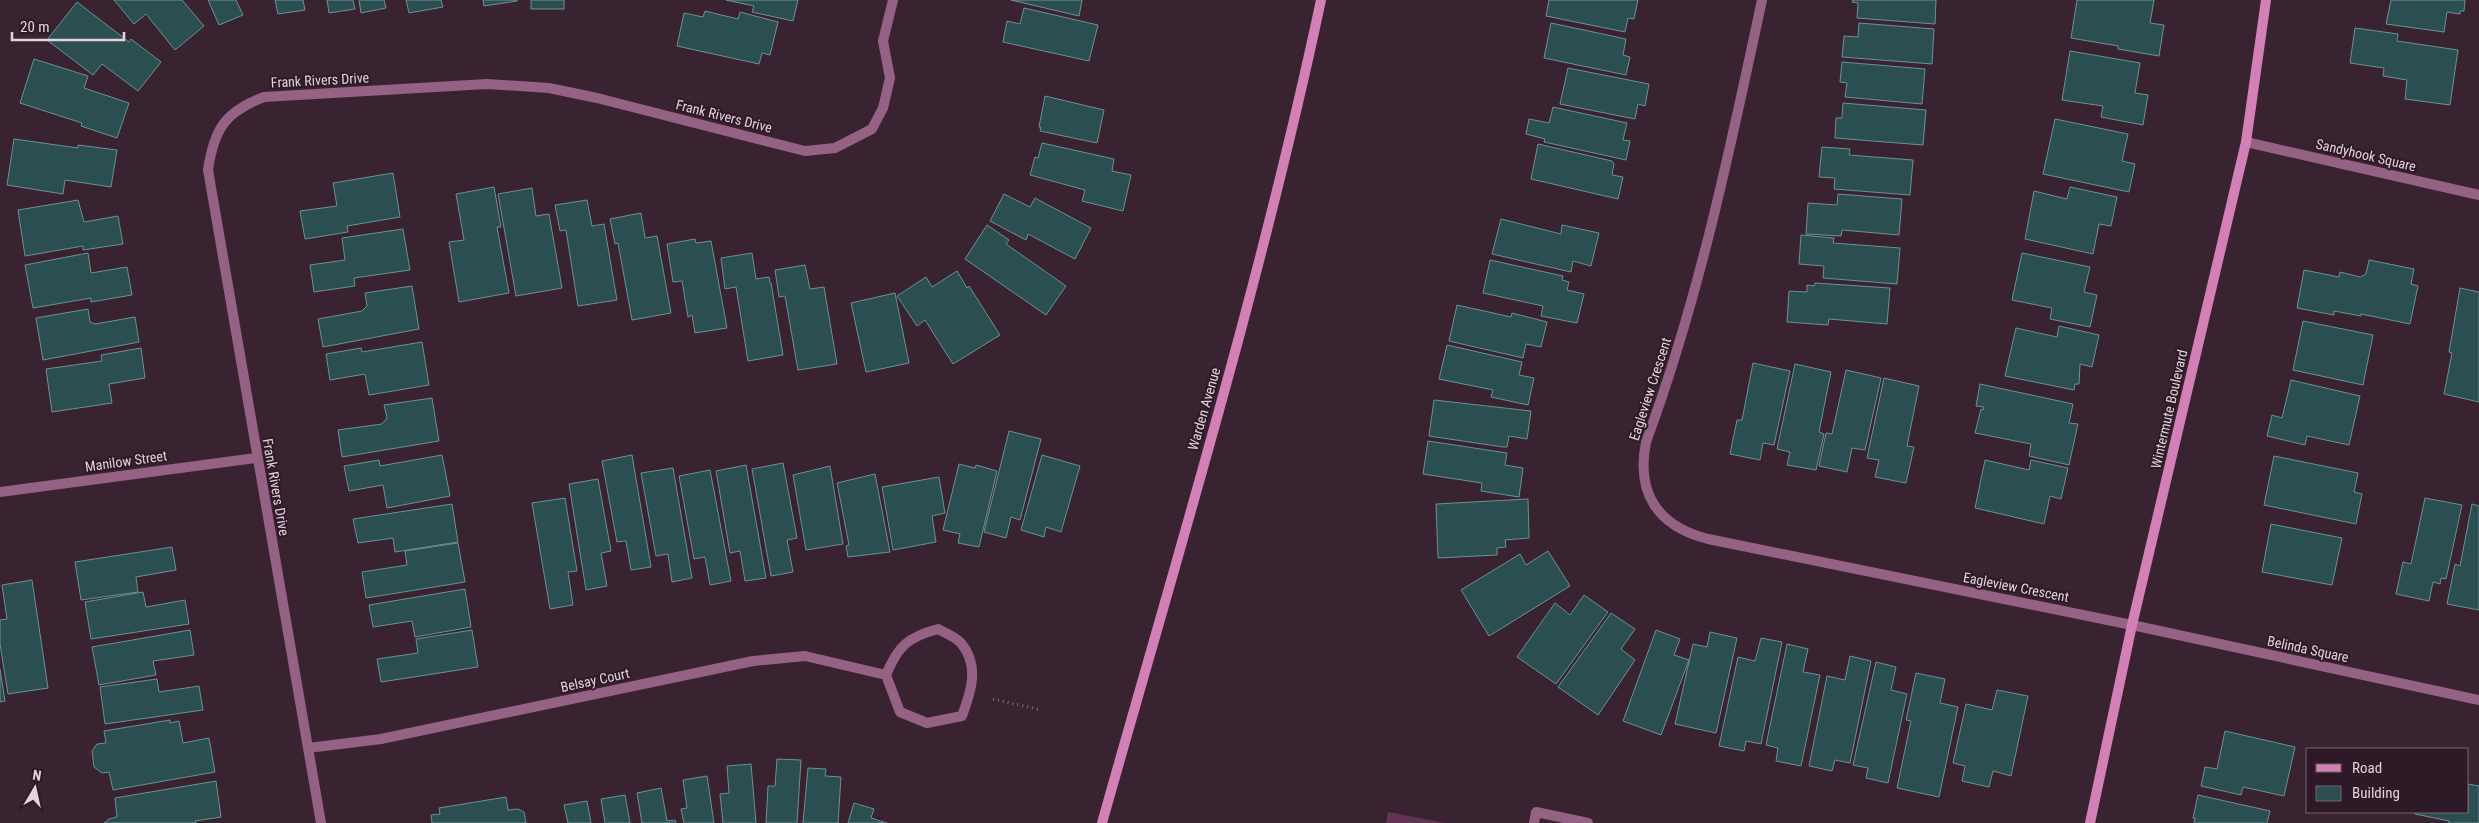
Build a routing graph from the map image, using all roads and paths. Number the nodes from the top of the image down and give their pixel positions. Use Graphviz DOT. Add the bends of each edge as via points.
graph roads {
  1 [pos="893,0"];
  2 [pos="1321,0"];
  3 [pos="1762,0"];
  4 [pos="2266,0"];
  5 [pos="2246,142"];
  6 [pos="2479,195"];
  7 [pos="256,458"];
  8 [pos="0,492"];
  9 [pos="2132,625"];
  10 [pos="886,675"];
  11 [pos="971,694"];
  12 [pos="2479,700"];
  13 [pos="1041,710"];
  14 [pos="308,748"];
  15 [pos="321,823"];
  16 [pos="1102,823"];
  17 [pos="1534,823"];
  18 [pos="1588,823"];
  19 [pos="2090,823"];
  1 -- 7 [label="street, Frank Rivers Drive" via="884,41 890,78 883,108 872,129 835,148 805,151 549,88 487,84 264,97 245,104 221,126 212,144 208,170"];
  2 -- 16 [label="main road, Warden Avenue" via="1299,104 1230,371"];
  3 -- 9 [label="street, Eagleview Crescent" via="1724,175 1690,307 1646,442 1642,463 1644,483 1650,498 1674,526 1692,535"];
  4 -- 5 [label="main road, Wintermute Boulevard"];
  5 -- 6 [label="street, Sandyhook Square"];
  5 -- 9 [label="main road, Wintermute Boulevard"];
  7 -- 8 [label="street, Manilow Street"];
  7 -- 14 [label="street, Frank Rivers Drive"];
  9 -- 12 [label="street, Belinda Square"];
  9 -- 19 [label="main road, Wintermute Boulevard"];
  10 -- 11 [label="street" via="900,712 927,723 962,716"];
  10 -- 11 [label="street" via="895,654 916,635 938,629 961,642 973,668"];
  10 -- 14 [label="street, Belsay Court" via="806,656 753,661 381,739"];
  11 -- 13 [label="path"];
  14 -- 15 [label="street, Frank Rivers Drive"];
  17 -- 18 [label="street" via="1536,812"];
}
